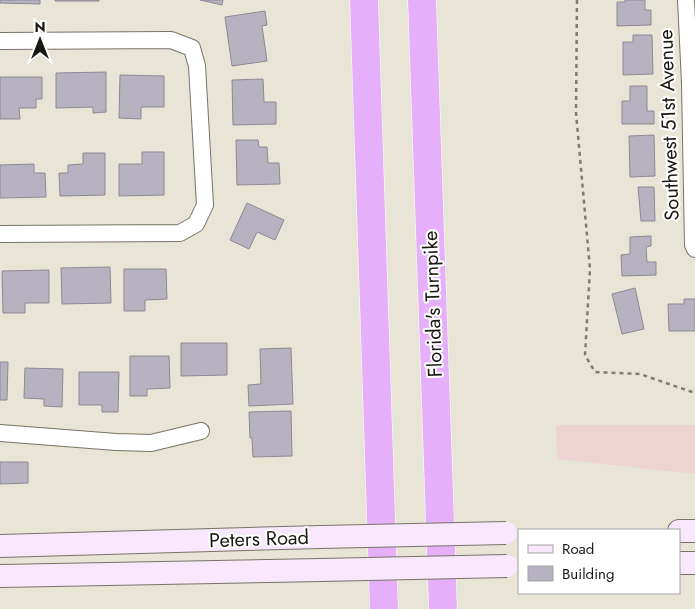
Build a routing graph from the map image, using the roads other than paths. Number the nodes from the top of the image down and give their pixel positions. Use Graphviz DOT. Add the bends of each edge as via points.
graph roads {
  1 [pos="364,0"];
  2 [pos="422,0"];
  3 [pos="686,0"];
  4 [pos="0,41"];
  5 [pos="693,83"];
  6 [pos="0,234"];
  7 [pos="695,249"];
  8 [pos="201,431"];
  9 [pos="0,433"];
  10 [pos="680,531"];
  11 [pos="695,531"];
  12 [pos="512,533"];
  13 [pos="0,546"];
  14 [pos="680,563"];
  15 [pos="695,563"];
  16 [pos="513,566"];
  17 [pos="0,576"];
  18 [pos="384,609"];
  19 [pos="443,609"];
  1 -- 18 [label="highway"];
  2 -- 19 [label="highway, Florida's Turnpike"];
  3 -- 5 [label="street, Southwest 51st Avenue"];
  4 -- 6 [label="street" via="171,40 192,48 198,66 205,206 196,224 180,233"];
  5 -- 7 [label="street, Southwest 51st Avenue"];
  8 -- 9 [label="street" via="151,443"];
  10 -- 11 [label="main road"];
  12 -- 13 [label="main road, Peters Road, bridge"];
  14 -- 15 [label="main road"];
  16 -- 17 [label="main road, Peters Road, bridge"];
}
